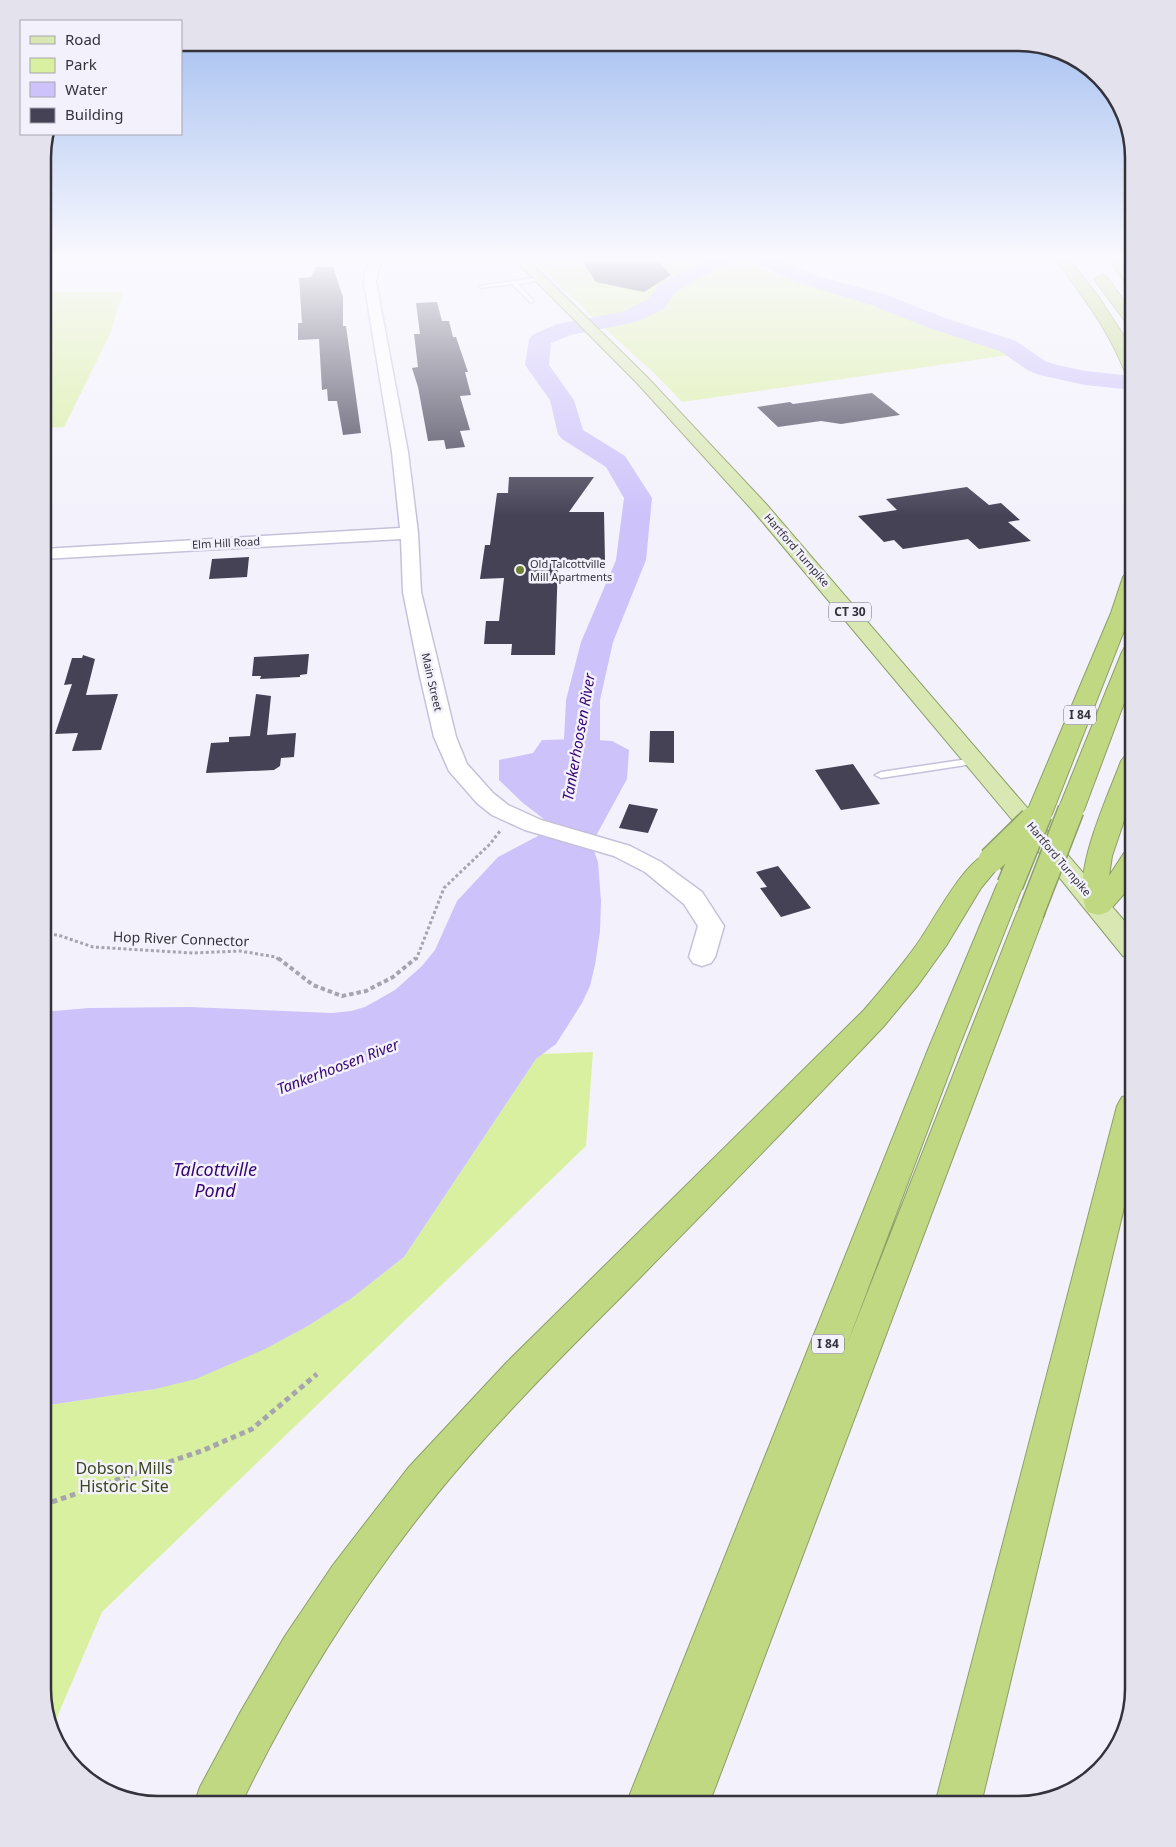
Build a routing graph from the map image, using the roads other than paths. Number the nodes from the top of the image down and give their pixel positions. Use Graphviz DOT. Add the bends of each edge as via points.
graph roads {
  1 [pos="381,345"];
  2 [pos="608,345"];
  3 [pos="409,533"];
  4 [pos="51,554"];
  5 [pos="1125,603"];
  6 [pos="1125,675"];
  7 [pos="975,761"];
  8 [pos="881,775"];
  9 [pos="1125,786"];
  10 [pos="1125,873"];
  11 [pos="1011,886"];
  12 [pos="1098,906"];
  13 [pos="1125,939"];
  14 [pos="702,957"];
  15 [pos="1125,1142"];
  16 [pos="221,1796"];
  17 [pos="652,1796"];
  18 [pos="689,1796"];
  19 [pos="960,1796"];
  1 -- 3 [label="street, Main Street" via="400,452"];
  2 -- 7 [label="main road, Hartford Turnpike / CT 30" via="761,509"];
  3 -- 4 [label="street, Elm Hill Road"];
  3 -- 14 [label="street, Main Street" via="412,592 445,737 457,766 500,810 533,825 622,851 653,867 693,898 711,926"];
  5 -- 11 [label="highway, I 84, bridge"];
  6 -- 11 [label="highway, bridge" via="1071,810"];
  7 -- 8 [label="lane"];
  7 -- 12 [label="main road, Hartford Turnpike / CT 30"];
  9 -- 12 [label="highway" via="1100,856 1096,880"];
  10 -- 12 [label="highway"];
  11 -- 16 [label="highway" via="971,882 936,939 874,1018 452,1447 350,1574 300,1650 238,1758"];
  11 -- 17 [label="highway, I 84" via="942,1052"];
  11 -- 18 [label="highway" via="946,1139"];
  12 -- 13 [label="main road, Hartford Turnpike / CT 30"];
  15 -- 19 [label="highway"];
}
